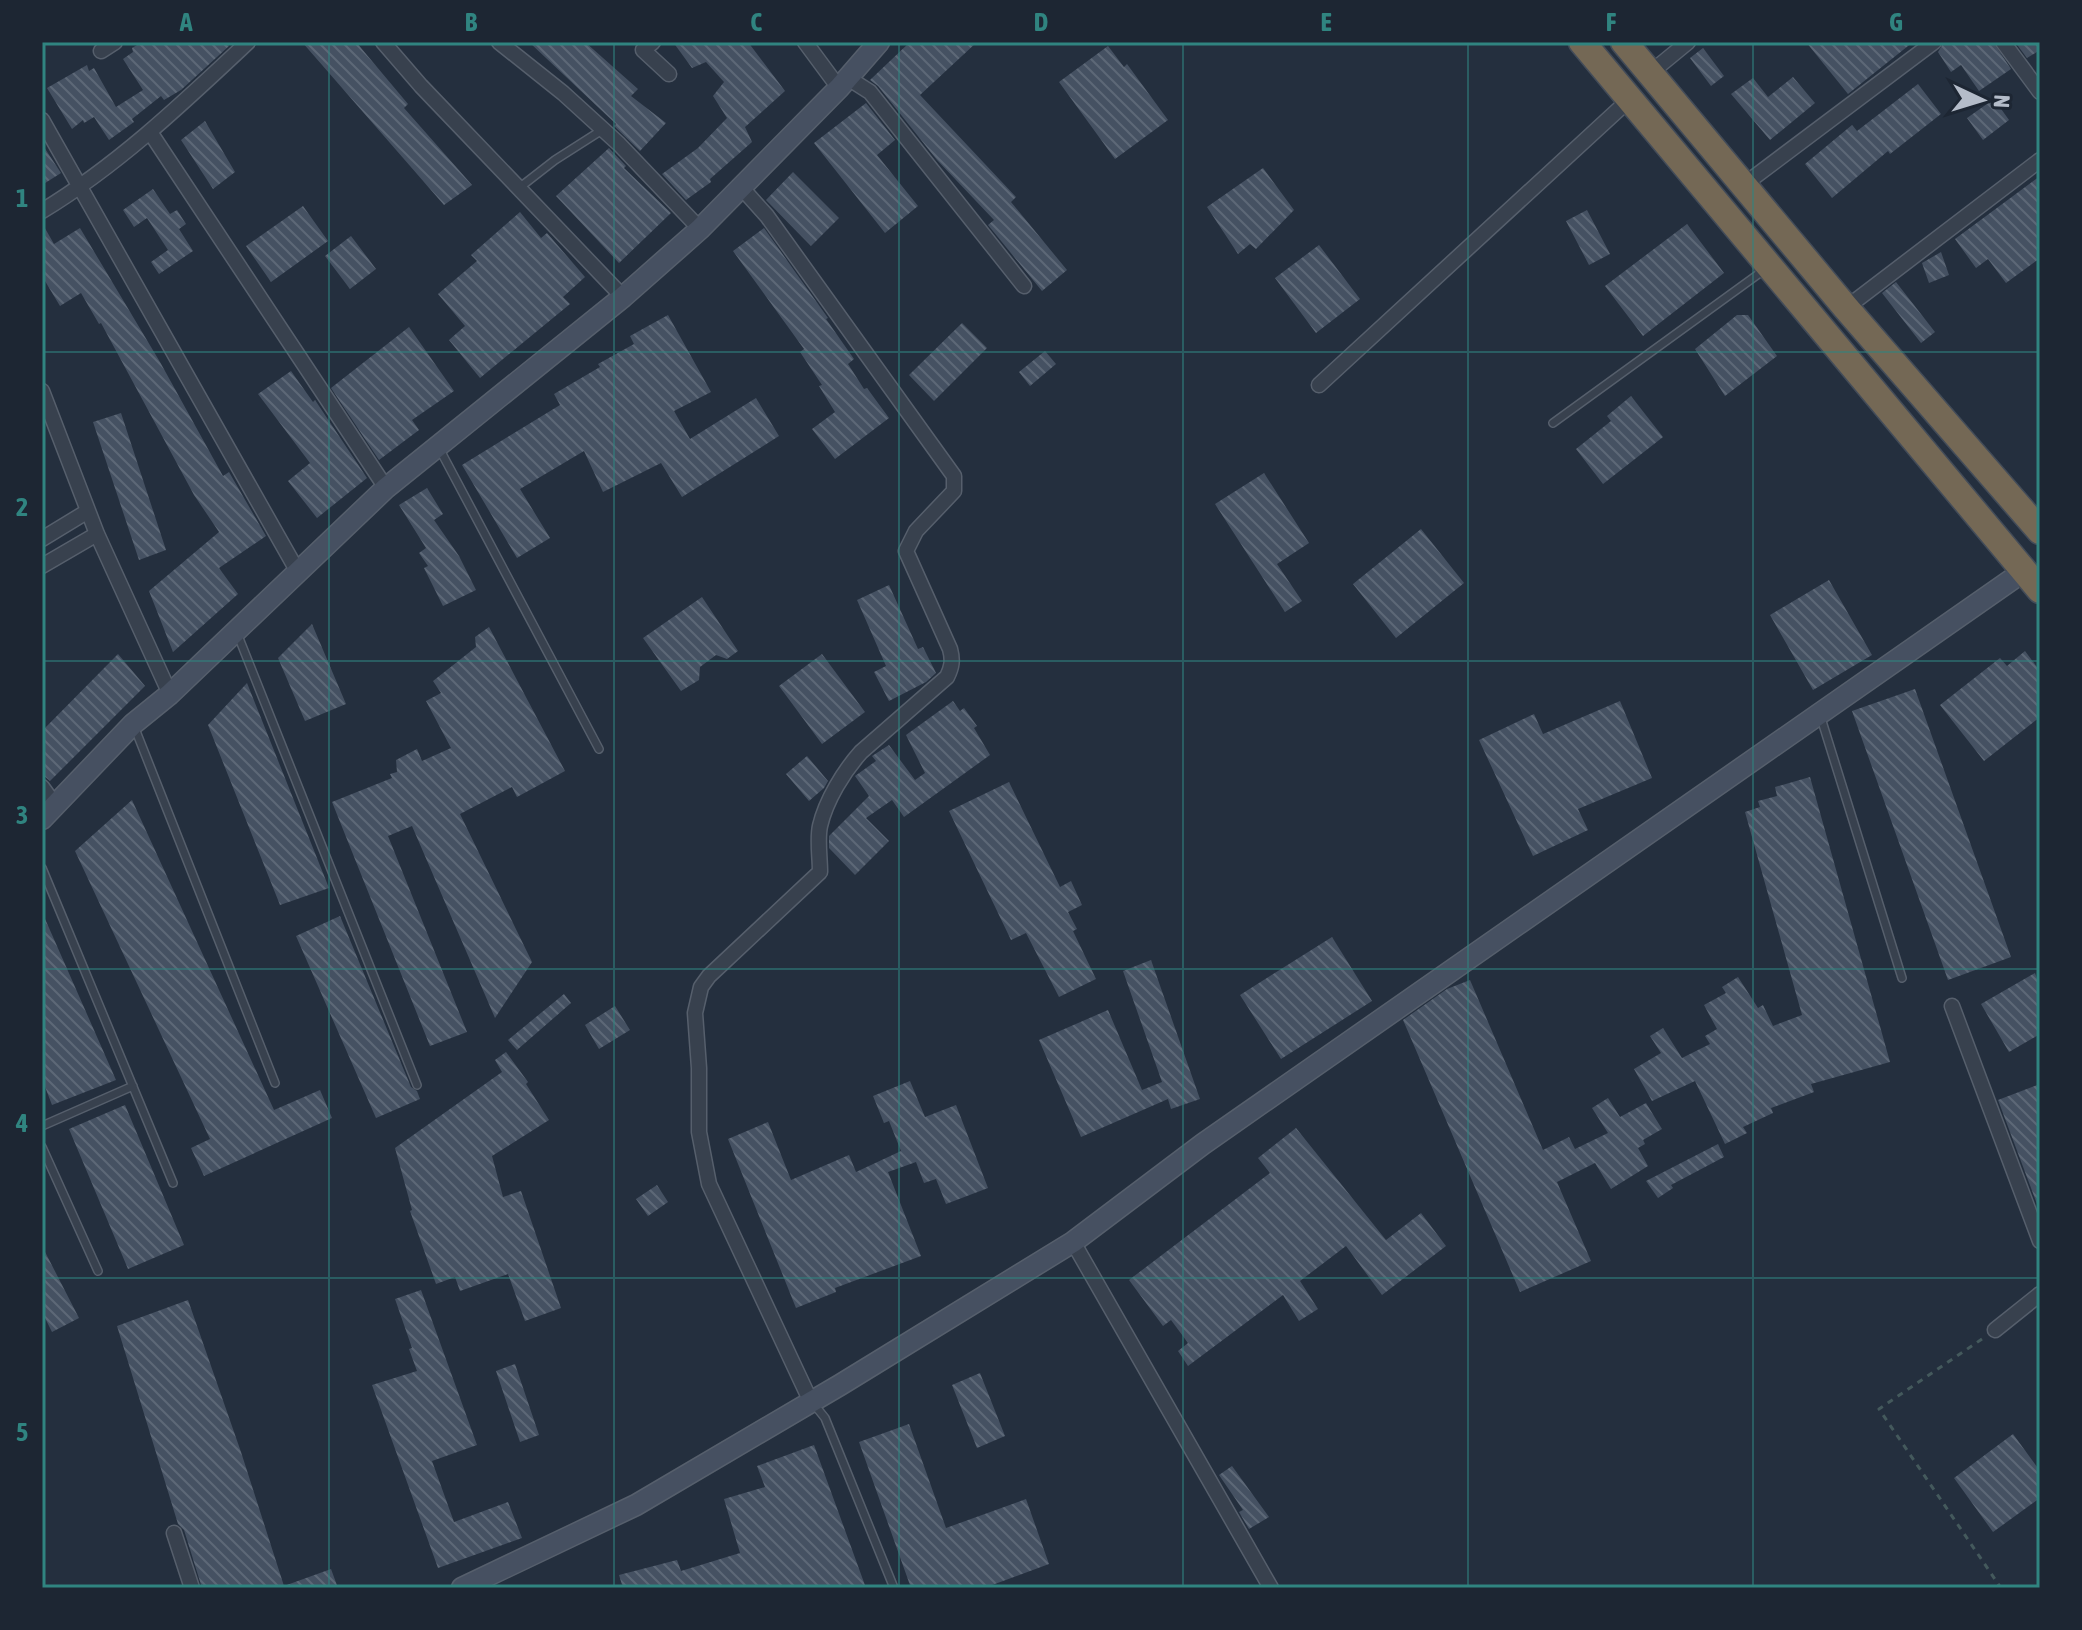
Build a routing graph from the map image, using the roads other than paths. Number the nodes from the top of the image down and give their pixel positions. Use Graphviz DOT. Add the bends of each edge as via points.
graph roads {
  1 [pos="115,42"];
  2 [pos="248,42"];
  3 [pos="383,42"];
  4 [pos="499,42"];
  5 [pos="653,42"];
  6 [pos="805,42"];
  7 [pos="879,42"];
  8 [pos="1582,42"];
  9 [pos="1624,42"];
  10 [pos="1688,42"];
  11 [pos="1934,42"];
  12 [pos="2003,42"];
  13 [pos="101,51"];
  14 [pos="669,74"];
  15 [pos="1649,74"];
  16 [pos="844,83"];
  17 [pos="2040,92"];
  18 [pos="1631,98"];
  19 [pos="42,120"];
  20 [pos="603,130"];
  21 [pos="150,132"];
  22 [pos="2040,160"];
  23 [pos="1745,184"];
  24 [pos="82,187"];
  25 [pos="741,187"];
  26 [pos="519,188"];
  27 [pos="42,211"];
  28 [pos="700,229"];
  29 [pos="1769,266"];
  30 [pos="1024,286"];
  31 [pos="623,297"];
  32 [pos="1846,308"];
  33 [pos="1319,385"];
  34 [pos="42,391"];
  35 [pos="1553,423"];
  36 [pos="438,446"];
  37 [pos="386,488"];
  38 [pos="88,511"];
  39 [pos="2040,531"];
  40 [pos="97,534"];
  41 [pos="42,539"];
  42 [pos="42,566"];
  43 [pos="298,572"];
  44 [pos="2032,580"];
  45 [pos="236,631"];
  46 [pos="170,694"];
  47 [pos="1820,712"];
  48 [pos="133,724"];
  49 [pos="599,749"];
  50 [pos="42,787"];
  51 [pos="48,812"];
  52 [pos="42,868"];
  53 [pos="1902,978"];
  54 [pos="1952,1006"];
  55 [pos="275,1083"];
  56 [pos="417,1085"];
  57 [pos="133,1086"];
  58 [pos="42,1126"];
  59 [pos="42,1147"];
  60 [pos="173,1183"];
  61 [pos="2040,1241"];
  62 [pos="1073,1242"];
  63 [pos="98,1271"];
  64 [pos="2040,1294"];
  65 [pos="1995,1330"];
  66 [pos="811,1402"];
  67 [pos="174,1533"];
  68 [pos="192,1588"];
  69 [pos="462,1588"];
  70 [pos="894,1588"];
  71 [pos="1271,1588"];
  1 -- 13 [label="street"];
  2 -- 21 [label="street"];
  3 -- 26 [label="street"];
  4 -- 20 [label="street"];
  5 -- 14 [label="street" via="643,50"];
  6 -- 16 [label="street"];
  7 -- 16 [label="street"];
  8 -- 18 [label="highway"];
  9 -- 15 [label="highway"];
  10 -- 15 [label="street"];
  11 -- 23 [label="street"];
  12 -- 17 [label="street"];
  15 -- 23 [label="highway"];
  16 -- 25 [label="street"];
  16 -- 30 [label="street" via="870,92"];
  18 -- 29 [label="highway"];
  18 -- 33 [label="street"];
  19 -- 24 [label="street"];
  20 -- 26 [label="lane"];
  20 -- 28 [label="street"];
  21 -- 24 [label="street"];
  21 -- 37 [label="street"];
  22 -- 32 [label="street"];
  23 -- 32 [label="highway"];
  24 -- 27 [label="street"];
  24 -- 43 [label="street"];
  25 -- 28 [label="street"];
  25 -- 66 [label="street" via="767,216 955,484 910,538 906,551 950,649 951,670 848,766 820,826 820,872 709,976 697,1000 699,1132 709,1184"];
  26 -- 31 [label="street"];
  28 -- 31 [label="street"];
  29 -- 35 [label="lane"];
  29 -- 44 [label="highway"];
  31 -- 36 [label="street"];
  32 -- 39 [label="highway"];
  34 -- 38 [label="street"];
  36 -- 37 [label="street"];
  36 -- 49 [label="lane"];
  37 -- 43 [label="street"];
  38 -- 40 [label="street"];
  38 -- 41 [label="street"];
  40 -- 42 [label="street"];
  40 -- 46 [label="street"];
  43 -- 45 [label="street"];
  44 -- 47 [label="street"];
  45 -- 46 [label="street"];
  45 -- 56 [label="lane"];
  46 -- 48 [label="street"];
  47 -- 53 [label="lane"];
  47 -- 62 [label="street" via="1203,1144"];
  48 -- 51 [label="street"];
  48 -- 55 [label="lane"];
  50 -- 51 [label="street"];
  52 -- 57 [label="lane"];
  54 -- 61 [label="street"];
  57 -- 58 [label="lane"];
  57 -- 60 [label="lane"];
  59 -- 63 [label="lane"];
  62 -- 66 [label="street"];
  62 -- 71 [label="street"];
  64 -- 65 [label="street"];
  66 -- 69 [label="street" via="636,1505"];
  66 -- 70 [label="lane" via="825,1418"];
  67 -- 68 [label="street"];
}
